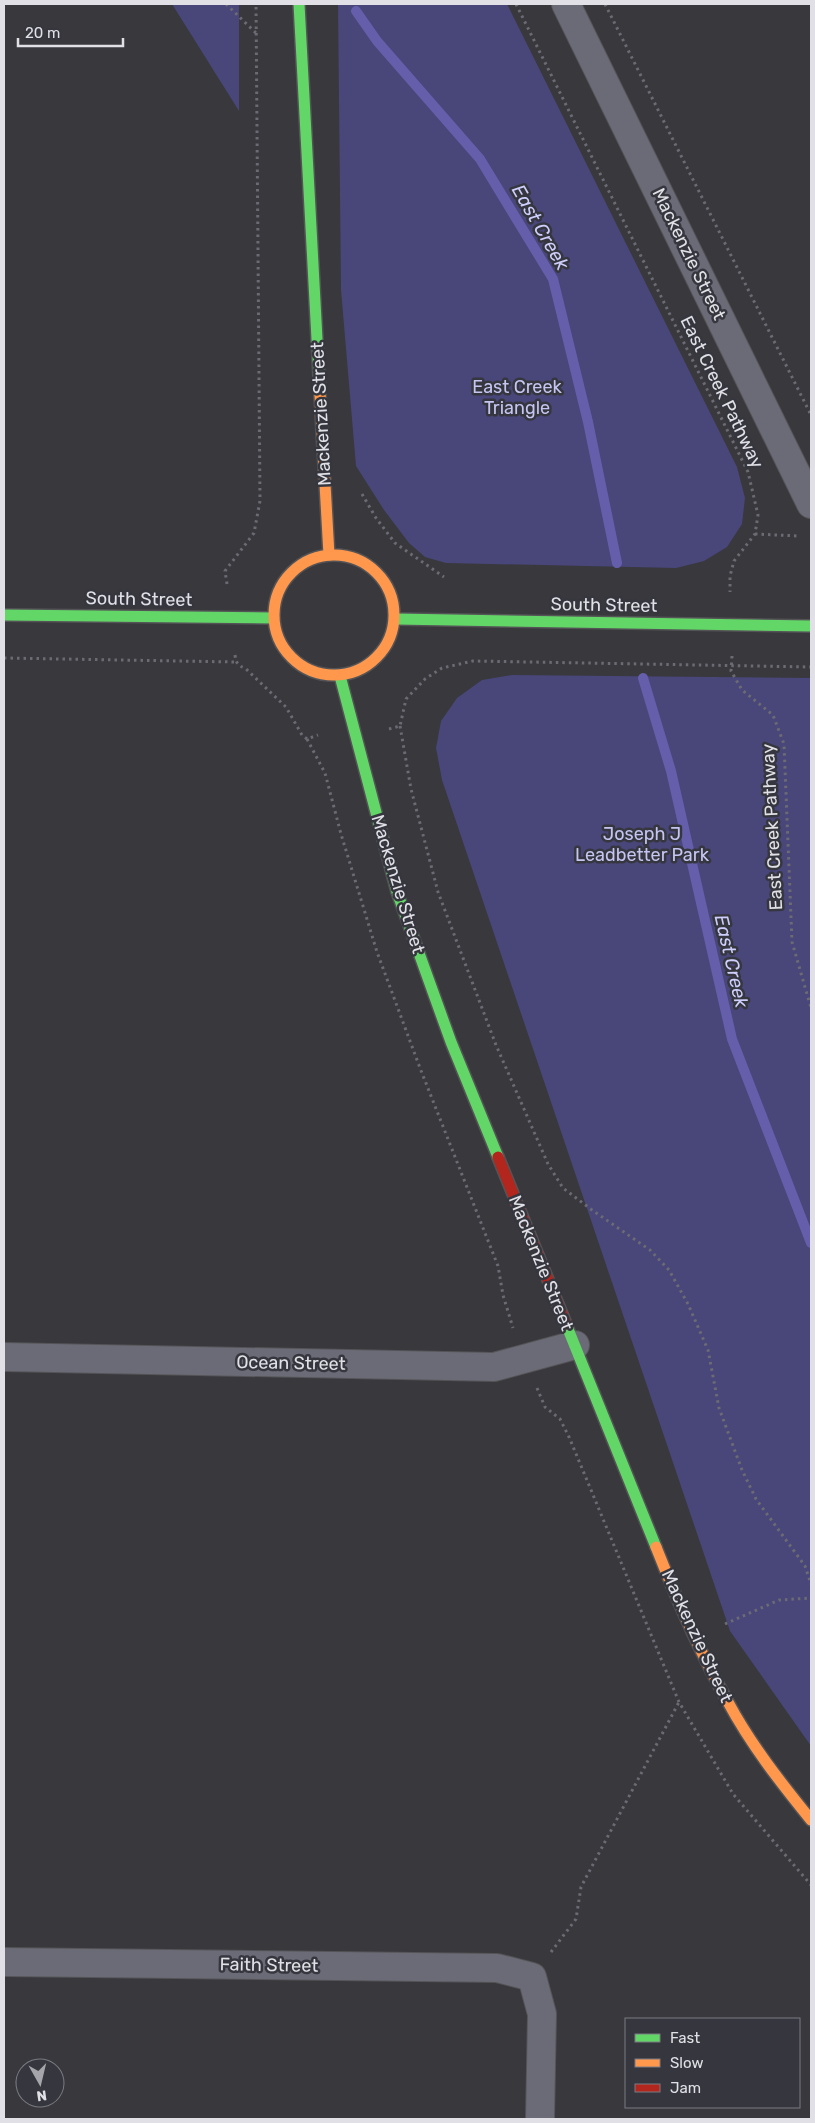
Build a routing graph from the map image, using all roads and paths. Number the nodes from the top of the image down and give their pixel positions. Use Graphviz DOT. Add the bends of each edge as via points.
graph roads {
  1 [pos="226,4"];
  2 [pos="256,4"];
  3 [pos="299,4"];
  4 [pos="516,4"];
  5 [pos="566,4"];
  6 [pos="605,4"];
  7 [pos="256,33"];
  8 [pos="811,415"];
  9 [pos="362,494"];
  10 [pos="811,504"];
  11 [pos="755,534"];
  12 [pos="802,536"];
  13 [pos="329,555"];
  14 [pos="444,577"];
  15 [pos="227,584"];
  16 [pos="4,615"];
  17 [pos="273,618"];
  18 [pos="396,619"];
  19 [pos="731,625"];
  20 [pos="811,626"];
  21 [pos="235,655"];
  22 [pos="4,658"];
  23 [pos="236,662"];
  24 [pos="732,666"];
  25 [pos="811,667"];
  26 [pos="340,676"];
  27 [pos="400,726"];
  28 [pos="388,729"];
  29 [pos="318,735"];
  30 [pos="307,739"];
  31 [pos="811,1008"];
  32 [pos="575,1345"];
  33 [pos="4,1357"];
  34 [pos="525,1359"];
  35 [pos="538,1390"];
  36 [pos="811,1584"];
  37 [pos="811,1598"];
  38 [pos="697,1639"];
  39 [pos="679,1702"];
  40 [pos="811,1820"];
  41 [pos="4,1962"];
  42 [pos="532,1977"];
  43 [pos="540,2119"];
  1 -- 7 [label="path"];
  2 -- 7 [label="path"];
  3 -- 13 [label="main road, Mackenzie Street"];
  4 -- 11 [label="path, East Creek Pathway" via="748,472 758,515"];
  5 -- 10 [label="street, Mackenzie Street"];
  6 -- 8 [label="path"];
  7 -- 15 [label="path" via="260,501 254,533 225,571"];
  9 -- 14 [label="path" via="395,543"];
  11 -- 12 [label="path"];
  11 -- 19 [label="path, East Creek Pathway" via="734,561 730,576"];
  13 -- 17 [label="main road" via="311,559 294,569 275,600"];
  13 -- 18 [label="main road" via="355,558 377,572 392,594"];
  16 -- 17 [label="main road, South Street"];
  17 -- 26 [label="main road" via="277,637 294,661 320,674"];
  18 -- 19 [label="main road, South Street"];
  18 -- 26 [label="main road" via="390,640 378,658 360,670"];
  19 -- 20 [label="main road, South Street"];
  19 -- 24 [label="path, East Creek Pathway"];
  21 -- 23 [label="path"];
  22 -- 23 [label="path"];
  23 -- 30 [label="path" via="286,708"];
  24 -- 25 [label="path"];
  24 -- 27 [label="path" via="472,661 442,668 424,679 406,700"];
  24 -- 31 [label="path, East Creek Pathway" via="731,671 742,690 773,715 784,744 792,942"];
  26 -- 32 [label="main road, Mackenzie Street" via="397,892 452,1042"];
  27 -- 28 [label="path"];
  27 -- 36 [label="path" via="411,789 438,892 496,1045 548,1164 563,1188 650,1250 669,1270 708,1350 719,1408 742,1470 756,1500 805,1566"];
  29 -- 30 [label="path"];
  30 -- 34 [label="path" via="325,773 377,952 498,1266 510,1320"];
  32 -- 34 [label="street, Ocean Street"];
  32 -- 38 [label="main road, Mackenzie Street" via="679,1604"];
  33 -- 34 [label="street, Ocean Street" via="494,1367"];
  34 -- 35 [label="path"];
  37 -- 38 [label="path" via="779,1600"];
  38 -- 40 [label="main road, Mackenzie Street" via="728,1703 773,1773"];
  39 -- 42 [label="path" via="581,1887 576,1919"];
  41 -- 42 [label="street, Faith Street" via="498,1968"];
  42 -- 43 [label="street" via="542,2014"];
}
